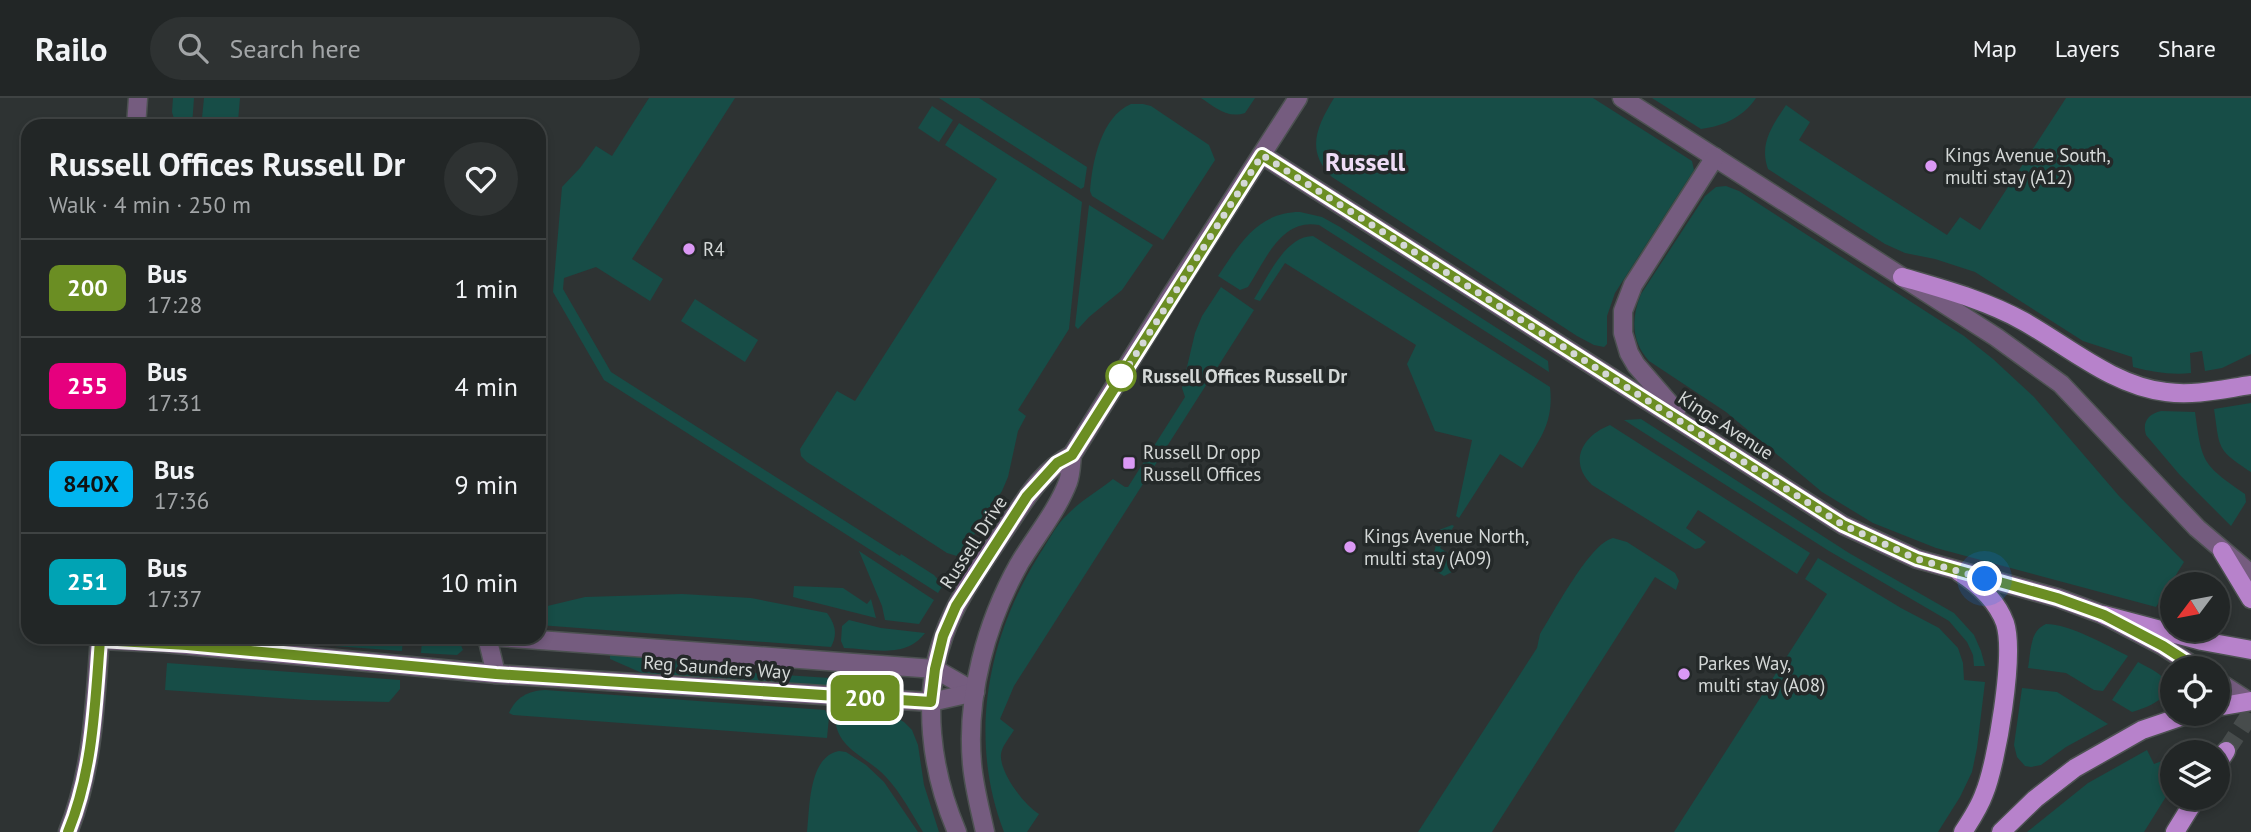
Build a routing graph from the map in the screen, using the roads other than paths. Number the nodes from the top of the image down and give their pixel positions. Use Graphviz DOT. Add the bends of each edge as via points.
graph roads {
  1 [pos="138,98"];
  2 [pos="1298,98"];
  3 [pos="1622,98"];
  4 [pos="136,119"];
  5 [pos="1262,155"];
  6 [pos="1715,157"];
  7 [pos="1902,277"];
  8 [pos="2251,385"];
  9 [pos="1689,426"];
  10 [pos="1072,455"];
  11 [pos="2222,551"];
  12 [pos="1959,572"];
  13 [pos="2251,575"];
  14 [pos="2251,599"];
  15 [pos="2104,615"];
  16 [pos="546,641"];
  17 [pos="100,644"];
  18 [pos="223,644"];
  19 [pos="488,644"];
  20 [pos="506,644"];
  21 [pos="282,645"];
  22 [pos="2247,649"];
  23 [pos="2178,656"];
  24 [pos="935,669"];
  25 [pos="496,674"];
  26 [pos="2230,689"];
  27 [pos="975,692"];
  28 [pos="2250,701"];
  29 [pos="931,702"];
  30 [pos="2230,705"];
  31 [pos="2160,724"];
  32 [pos="2189,810"];
  33 [pos="68,832"];
  34 [pos="957,832"];
  35 [pos="985,832"];
  36 [pos="1963,832"];
  37 [pos="2001,832"];
  38 [pos="2175,832"];
  1 -- 4 [label="street"];
  2 -- 5 [label="street, Russell Drive"];
  3 -- 6 [label="street"];
  5 -- 9 [label="street, Kings Avenue"];
  5 -- 10 [label="street, Russell Drive"];
  6 -- 7 [label="street"];
  6 -- 9 [label="street" via="1633,285 1623,311 1623,333 1636,365"];
  7 -- 8 [label="main road" via="1971,298 2022,320 2143,388 2187,393"];
  7 -- 11 [label="street" via="2062,384"];
  9 -- 12 [label="street, Kings Avenue" via="1843,525 1917,559"];
  10 -- 24 [label="street, Russell Drive" via="1057,463 1027,496 970,583 943,636"];
  10 -- 27 [label="street, Russell Drive" via="1063,494 1003,596"];
  11 -- 13 [label="street"];
  11 -- 14 [label="main road"];
  12 -- 15 [label="street, Kings Avenue"];
  12 -- 36 [label="main road" via="1986,593 1999,612 2008,649 1992,772"];
  15 -- 22 [label="main road"];
  15 -- 23 [label="street, Kings Avenue"];
  16 -- 24 [label="street, Reg Saunders Way"];
  17 -- 33 [label="street" via="90,751"];
  18 -- 21 [label="street, Reg Saunders Way"];
  19 -- 25 [label="street"];
  20 -- 25 [label="street"];
  21 -- 25 [label="street, Reg Saunders Way"];
  24 -- 27 [label="street, Reg Saunders Way"];
  24 -- 29 [label="street, Russell Drive"];
  25 -- 29 [label="street, Reg Saunders Way"];
  26 -- 28 [label="street"];
  27 -- 29 [label="street, Reg Saunders Way"];
  27 -- 35 [label="street, Russell Drive" via="972,764"];
  28 -- 30 [label="main road"];
  29 -- 34 [label="street, Russell Drive" via="934,755"];
  31 -- 37 [label="main road" via="2075,768"];
  32 -- 38 [label="main road"];
}
